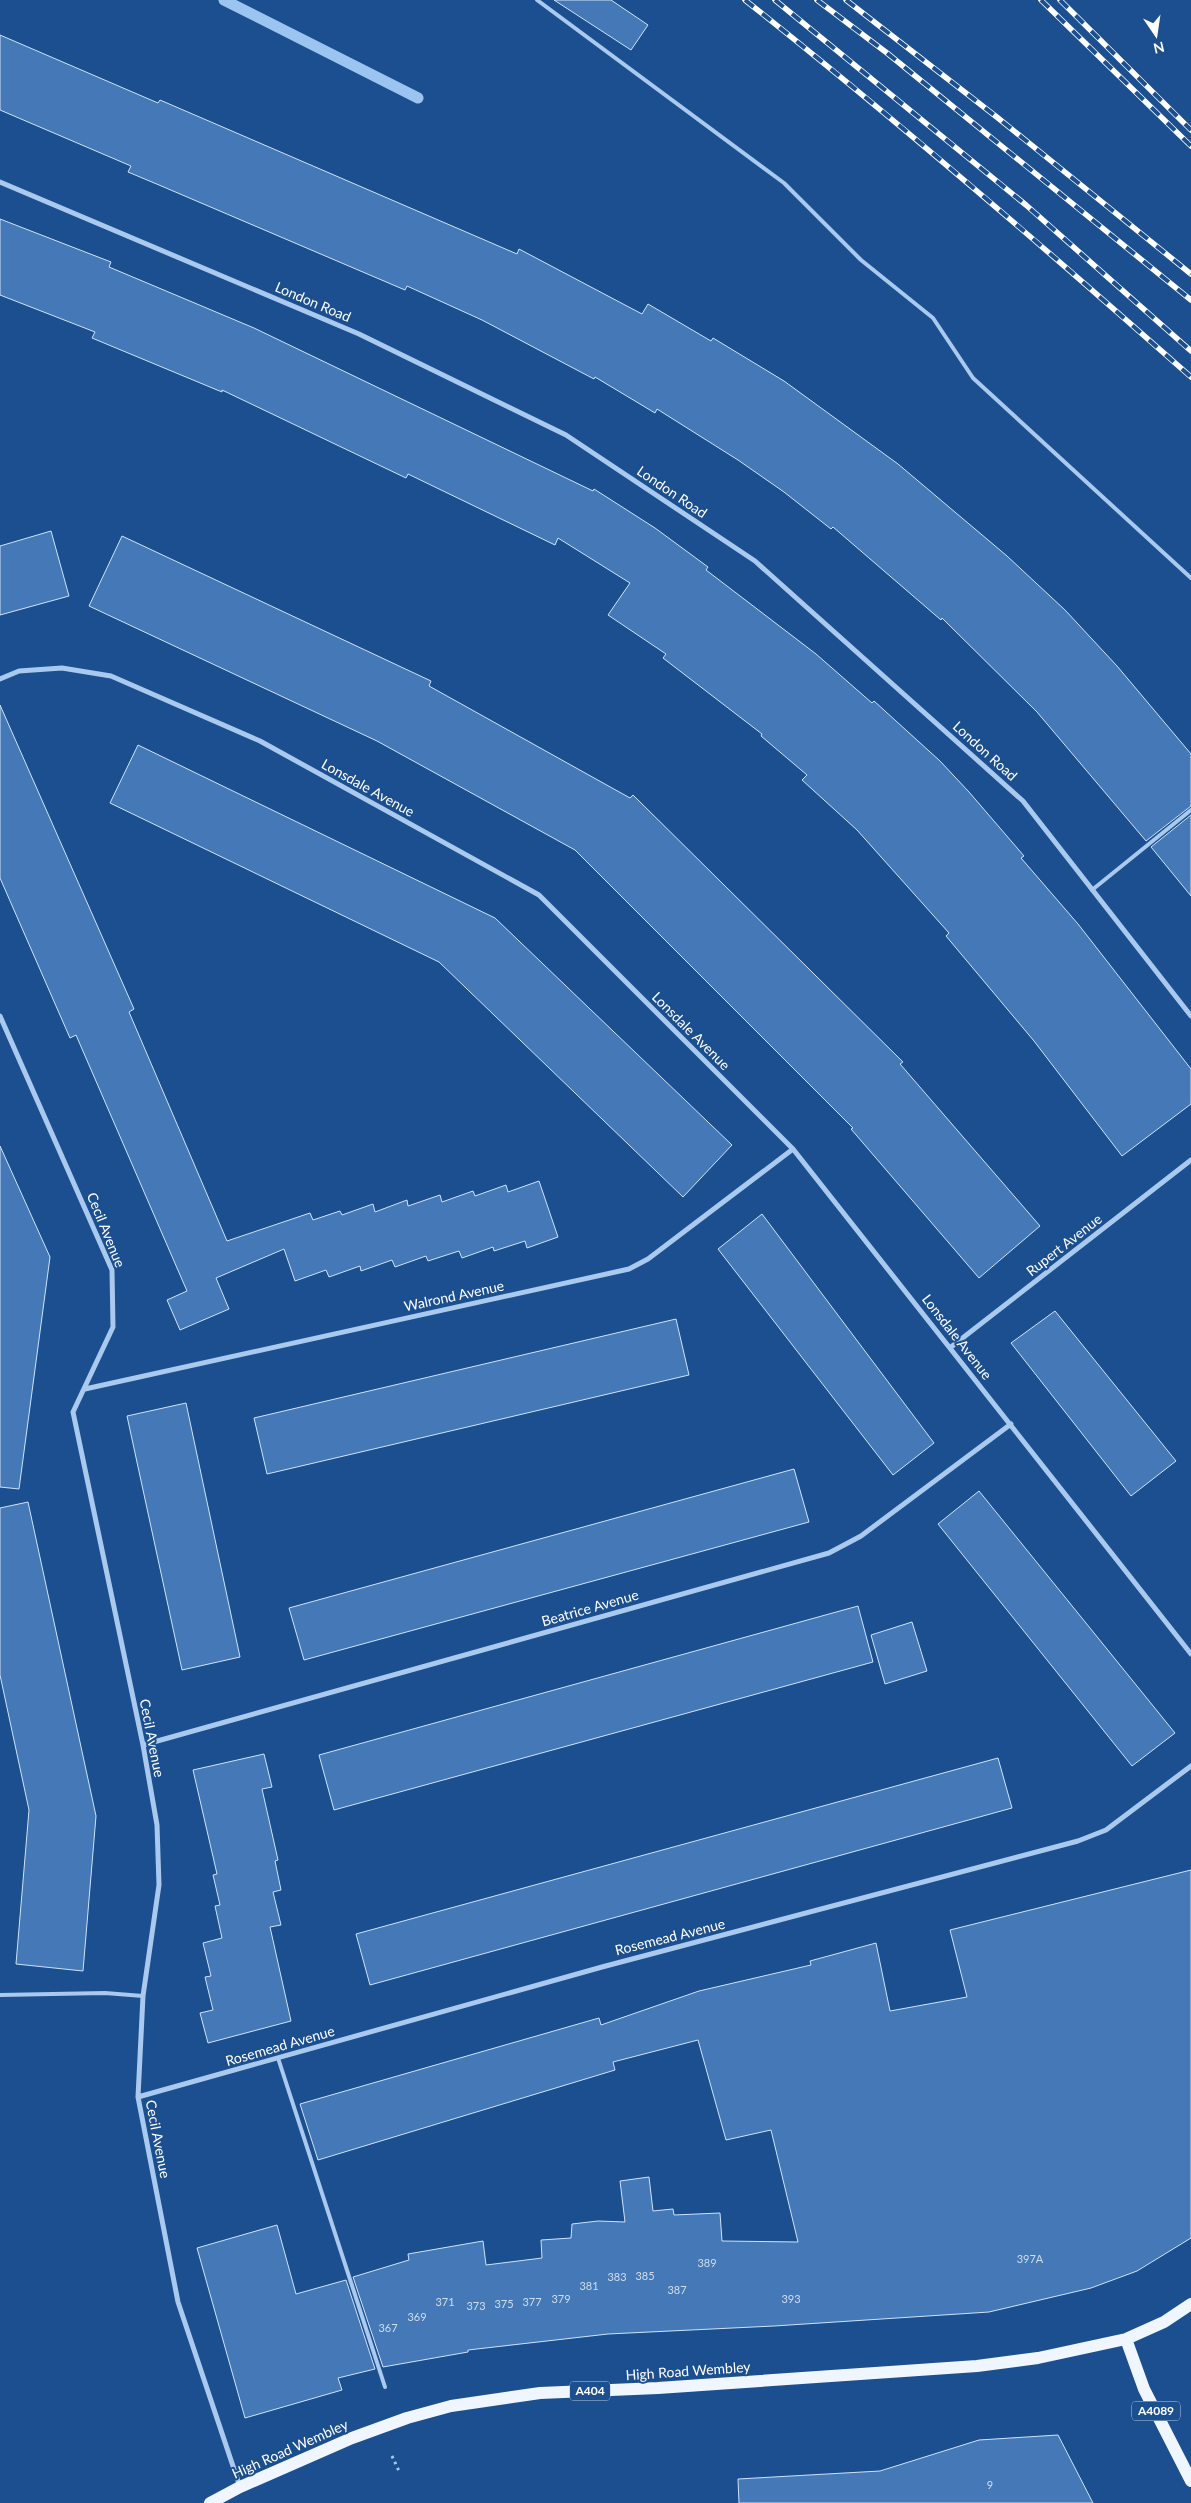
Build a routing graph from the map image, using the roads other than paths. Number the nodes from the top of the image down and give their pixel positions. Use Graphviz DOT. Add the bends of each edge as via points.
graph roads {
  1 [pos="537,0"];
  2 [pos="0,182"];
  3 [pos="1191,578"];
  4 [pos="0,679"];
  5 [pos="1191,810"];
  6 [pos="1092,890"];
  7 [pos="0,1016"];
  8 [pos="1191,1016"];
  9 [pos="793,1149"];
  10 [pos="1191,1160"];
  11 [pos="951,1347"];
  12 [pos="85,1389"];
  13 [pos="1011,1424"];
  14 [pos="1191,1654"];
  15 [pos="142,1745"];
  16 [pos="1191,1766"];
  17 [pos="0,1995"];
  18 [pos="143,1996"];
  19 [pos="278,2058"];
  20 [pos="138,2097"];
  21 [pos="1191,2304"];
  22 [pos="1126,2338"];
  23 [pos="385,2388"];
  24 [pos="1191,2481"];
  25 [pos="240,2487"];
  26 [pos="210,2503"];
  1 -- 3 [label="lane" via="784,183 862,260 933,318 974,378"];
  2 -- 6 [label="street, London Road" via="359,334 566,435 755,561 1023,800"];
  4 -- 9 [label="street, Lonsdale Avenue" via="19,671 62,668 111,676 260,741 538,895"];
  5 -- 6 [label="lane"];
  6 -- 8 [label="street, London Road"];
  7 -- 12 [label="street, Cecil Avenue" via="112,1270 113,1327"];
  9 -- 11 [label="street, Lonsdale Avenue"];
  9 -- 12 [label="street, Walrond Avenue" via="648,1259 629,1269"];
  10 -- 11 [label="street, Rupert Avenue"];
  11 -- 13 [label="street, Lonsdale Avenue"];
  12 -- 15 [label="street, Cecil Avenue" via="73,1412"];
  13 -- 14 [label="street, Lonsdale Avenue"];
  13 -- 15 [label="street, Beatrice Avenue" via="861,1536 828,1553"];
  15 -- 18 [label="street, Cecil Avenue" via="157,1825 159,1885"];
  16 -- 19 [label="street, Rosemead Avenue" via="1106,1830 1078,1841 602,1967"];
  17 -- 18 [label="lane" via="96,1993"];
  18 -- 20 [label="street, Cecil Avenue"];
  19 -- 20 [label="street, Rosemead Avenue"];
  19 -- 23 [label="lane"];
  20 -- 25 [label="street, Cecil Avenue" via="178,2302"];
  21 -- 22 [label="main road, A404" via="1164,2322"];
  22 -- 24 [label="main road, A4089" via="1144,2389"];
  22 -- 25 [label="main road, High Road Wembley / A404" via="1038,2358 977,2366 658,2388 540,2392 451,2406 359,2436"];
  25 -- 26 [label="main road, High Road Wembley / A404"];
}
